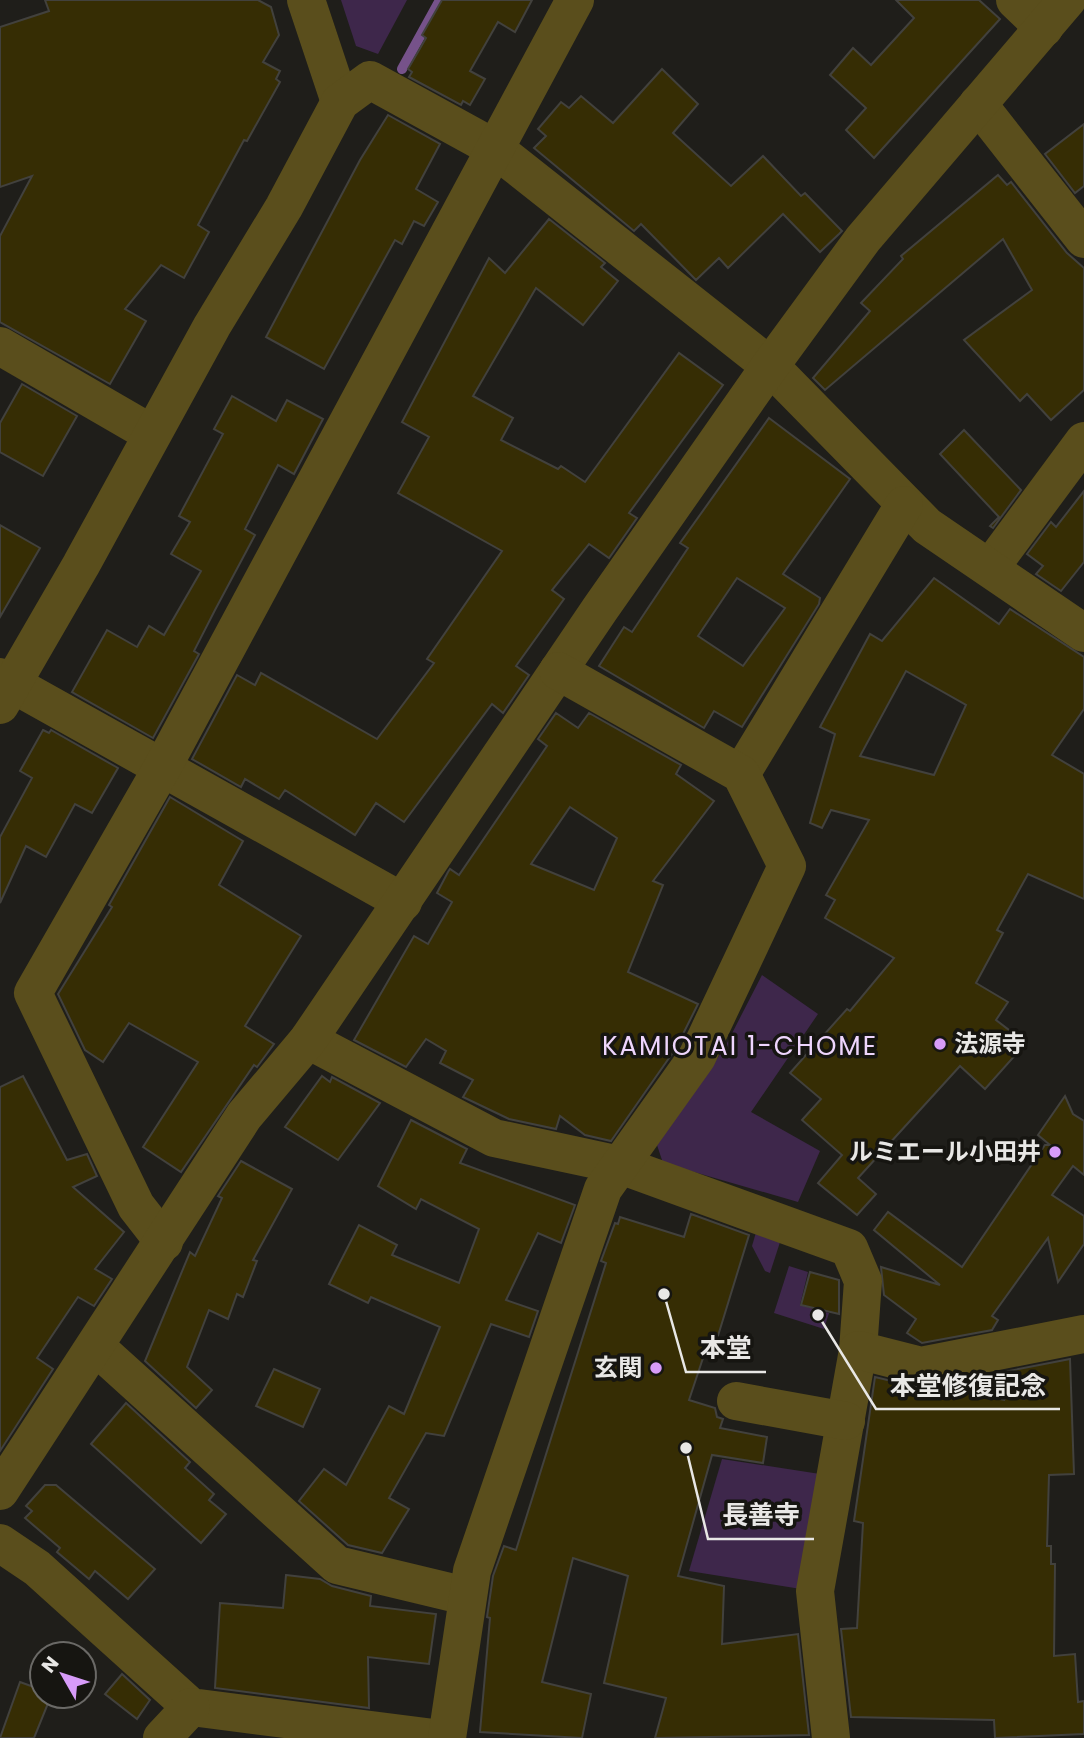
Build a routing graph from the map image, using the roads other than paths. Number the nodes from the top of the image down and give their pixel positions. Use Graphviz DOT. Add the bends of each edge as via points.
graph roads {
  1 [pos="306,0"];
  2 [pos="575,0"];
  3 [pos="1014,0"];
  4 [pos="1055,14"];
  5 [pos="340,102"];
  6 [pos="978,104"];
  7 [pos="494,148"];
  8 [pos="1079,222"];
  9 [pos="0,346"];
  10 [pos="770,366"];
  11 [pos="152,434"];
  12 [pos="1084,441"];
  13 [pos="904,505"];
  14 [pos="990,568"];
  15 [pos="1084,633"];
  16 [pos="558,671"];
  17 [pos="4,689"];
  18 [pos="162,768"];
  19 [pos="741,774"];
  20 [pos="403,902"];
  21 [pos="309,1040"];
  22 [pos="620,1165"];
  23 [pos="164,1242"];
  24 [pos="1084,1334"];
  25 [pos="95,1346"];
  26 [pos="858,1350"];
  27 [pos="736,1401"];
  28 [pos="846,1421"];
  29 [pos="0,1491"];
  30 [pos="0,1543"];
  31 [pos="466,1596"];
  32 [pos="191,1707"];
  33 [pos="162,1738"];
  34 [pos="434,1738"];
  35 [pos="447,1738"];
  36 [pos="831,1738"];
  1 -- 5 [label="street"];
  2 -- 7 [label="street"];
  3 -- 4 [label="street"];
  4 -- 6 [label="street"];
  5 -- 7 [label="street" via="370,80"];
  5 -- 11 [label="street"];
  6 -- 8 [label="street"];
  6 -- 10 [label="street" via="863,239"];
  7 -- 10 [label="street"];
  7 -- 18 [label="street"];
  9 -- 11 [label="street"];
  10 -- 13 [label="street"];
  10 -- 16 [label="street"];
  11 -- 17 [label="street"];
  12 -- 14 [label="street"];
  13 -- 14 [label="street"];
  13 -- 19 [label="street"];
  14 -- 15 [label="street"];
  16 -- 19 [label="street"];
  16 -- 20 [label="street"];
  17 -- 18 [label="street"];
  18 -- 20 [label="street"];
  18 -- 23 [label="street" via="33,993 136,1206"];
  19 -- 22 [label="street" via="787,866 697,1057"];
  20 -- 21 [label="street"];
  21 -- 22 [label="street" via="494,1138"];
  21 -- 23 [label="street" via="244,1116"];
  22 -- 26 [label="street" via="849,1248 863,1281"];
  22 -- 31 [label="street" via="603,1189"];
  23 -- 25 [label="street"];
  24 -- 26 [label="street" via="921,1366"];
  25 -- 29 [label="street"];
  25 -- 31 [label="street" via="337,1565"];
  26 -- 28 [label="street"];
  27 -- 28 [label="street"];
  28 -- 36 [label="street" via="814,1591"];
  30 -- 32 [label="street" via="37,1569"];
  31 -- 35 [label="street"];
  32 -- 33 [label="street"];
  32 -- 34 [label="street"];
}
